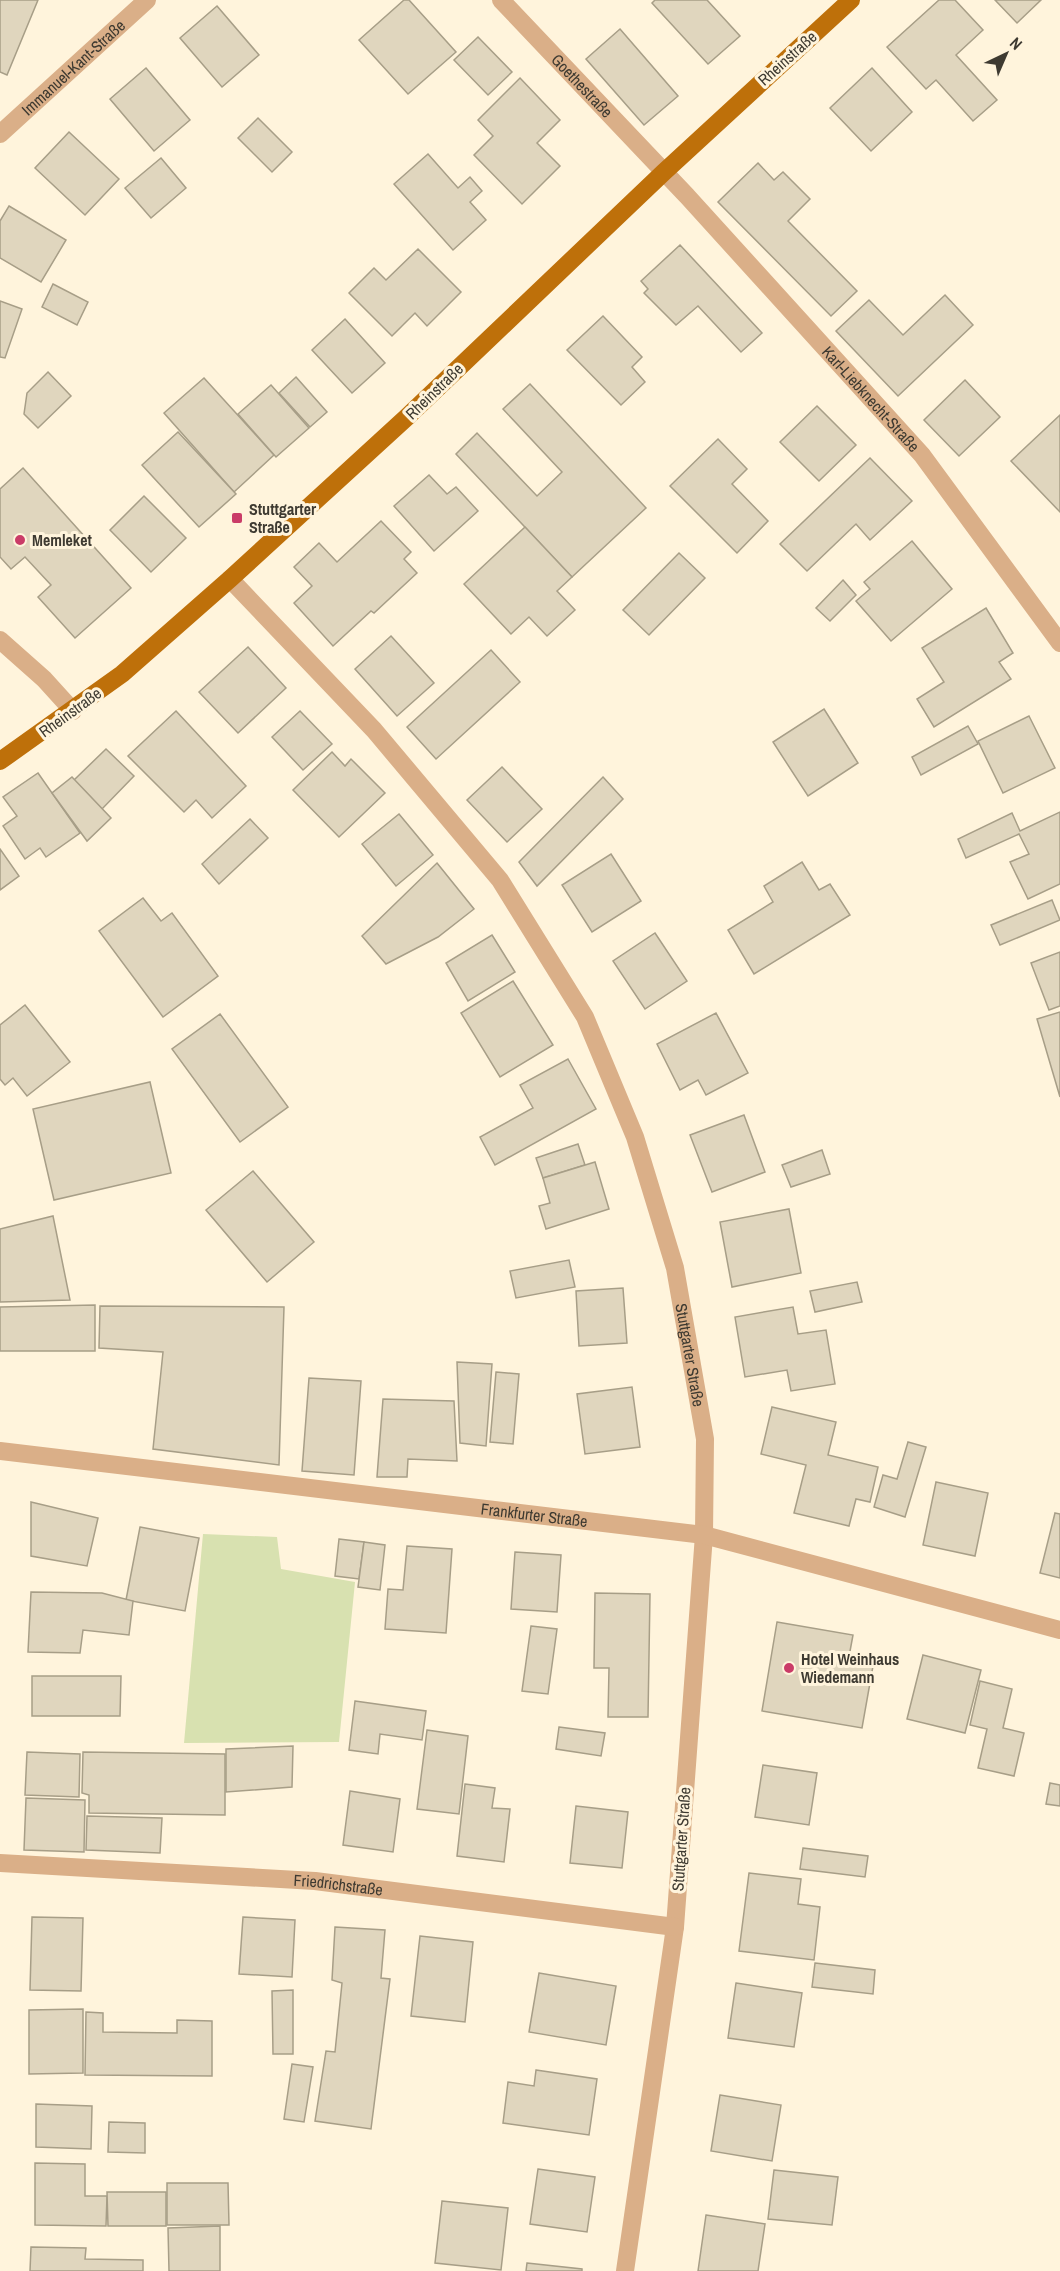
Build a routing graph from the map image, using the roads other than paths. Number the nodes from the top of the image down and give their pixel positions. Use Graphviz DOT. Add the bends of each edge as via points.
graph roads {
  1 [pos="147,0"];
  2 [pos="501,0"];
  3 [pos="850,0"];
  4 [pos="0,134"];
  5 [pos="663,172"];
  6 [pos="230,579"];
  7 [pos="0,640"];
  8 [pos="1060,644"];
  9 [pos="73,711"];
  10 [pos="0,762"];
  11 [pos="0,1451"];
  12 [pos="704,1535"];
  13 [pos="1060,1630"];
  14 [pos="0,1863"];
  15 [pos="675,1927"];
  16 [pos="626,2271"];
  1 -- 4 [label="street, Immanuel-Kant-Straße"];
  2 -- 5 [label="street, Goethestraße"];
  3 -- 5 [label="main road, Rheinstraße"];
  5 -- 6 [label="main road, Rheinstraße" via="407,417"];
  5 -- 8 [label="street, Karl-Liebknecht-Straße" via="922,455"];
  6 -- 9 [label="main road, Rheinstraße" via="122,674"];
  6 -- 12 [label="street, Stuttgarter Straße" via="374,730 500,880 585,1017 636,1137 675,1268 705,1439"];
  7 -- 9 [label="street"];
  9 -- 10 [label="main road, Rheinstraße"];
  11 -- 12 [label="street, Frankfurter Straße"];
  12 -- 13 [label="street, Frankfurter Straße"];
  12 -- 15 [label="street, Stuttgarter Straße"];
  14 -- 15 [label="street, Friedrichstraße" via="315,1881"];
  15 -- 16 [label="street, Stuttgarter Straße"];
}
